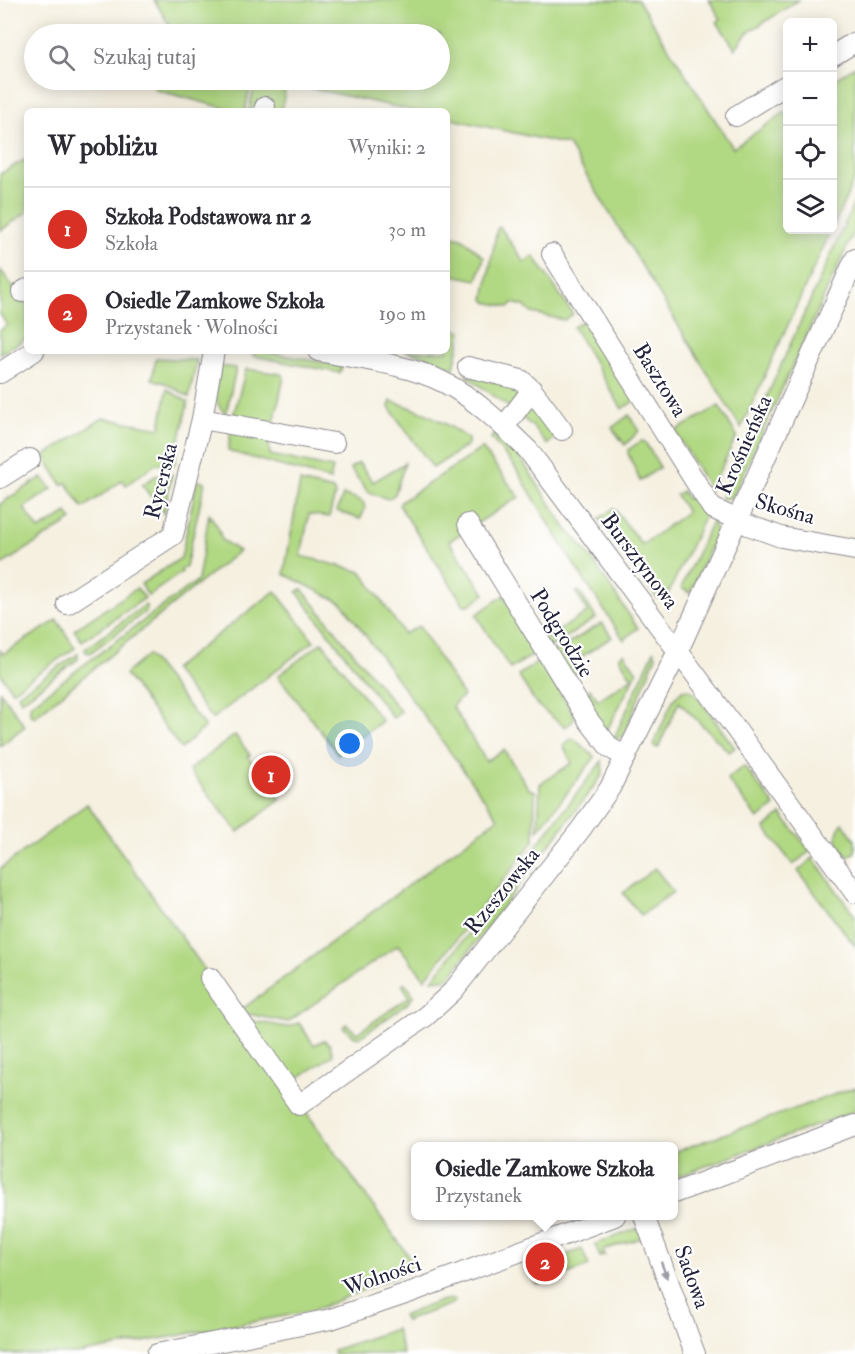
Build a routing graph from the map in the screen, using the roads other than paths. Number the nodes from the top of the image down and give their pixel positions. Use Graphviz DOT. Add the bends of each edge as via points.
graph roads {
  1 [pos="855,42"];
  2 [pos="837,53"];
  3 [pos="783,87"];
  4 [pos="736,116"];
  5 [pos="552,254"];
  6 [pos="855,259"];
  7 [pos="29,354"];
  8 [pos="213,354"];
  9 [pos="334,354"];
  10 [pos="468,367"];
  11 [pos="0,373"];
  12 [pos="532,390"];
  13 [pos="202,419"];
  14 [pos="504,427"];
  15 [pos="562,430"];
  16 [pos="333,443"];
  17 [pos="30,459"];
  18 [pos="0,478"];
  19 [pos="737,520"];
  20 [pos="468,524"];
  21 [pos="855,550"];
  22 [pos="67,604"];
  23 [pos="678,651"];
  24 [pos="626,757"];
  25 [pos="855,893"];
  26 [pos="210,978"];
  27 [pos="855,1125"];
  28 [pos="678,1191"];
  29 [pos="602,1220"];
  30 [pos="646,1220"];
  31 [pos="157,1354"];
  32 [pos="694,1354"];
  1 -- 2 [label="street"];
  3 -- 4 [label="street"];
  5 -- 19 [label="street, Basztowa" via="712,508"];
  6 -- 19 [label="street, Krośnieńska"];
  7 -- 11 [label="street"];
  8 -- 13 [label="street, Rycerska"];
  9 -- 14 [label="street, Bursztynowa" via="416,372 445,383"];
  10 -- 12 [label="street" via="521,380"];
  12 -- 14 [label="street"];
  12 -- 15 [label="street"];
  13 -- 16 [label="street"];
  13 -- 22 [label="street, Rycerska" via="173,534"];
  14 -- 23 [label="street, Bursztynowa" via="528,450"];
  17 -- 18 [label="street"];
  19 -- 21 [label="street, Skośna" via="781,537"];
  19 -- 23 [label="street, Krośnieńska"];
  20 -- 24 [label="street, Podgrodzie" via="589,721 610,748"];
  23 -- 24 [label="street, Rzeszowska"];
  23 -- 25 [label="street, Bursztynowa"];
  24 -- 26 [label="street, Rzeszowska" via="581,829 453,991 426,1016 299,1105"];
  27 -- 28 [label="street"];
  29 -- 31 [label="street, Wolności" via="331,1319"];
  30 -- 32 [label="street, Sadowa, one-way"];
}
